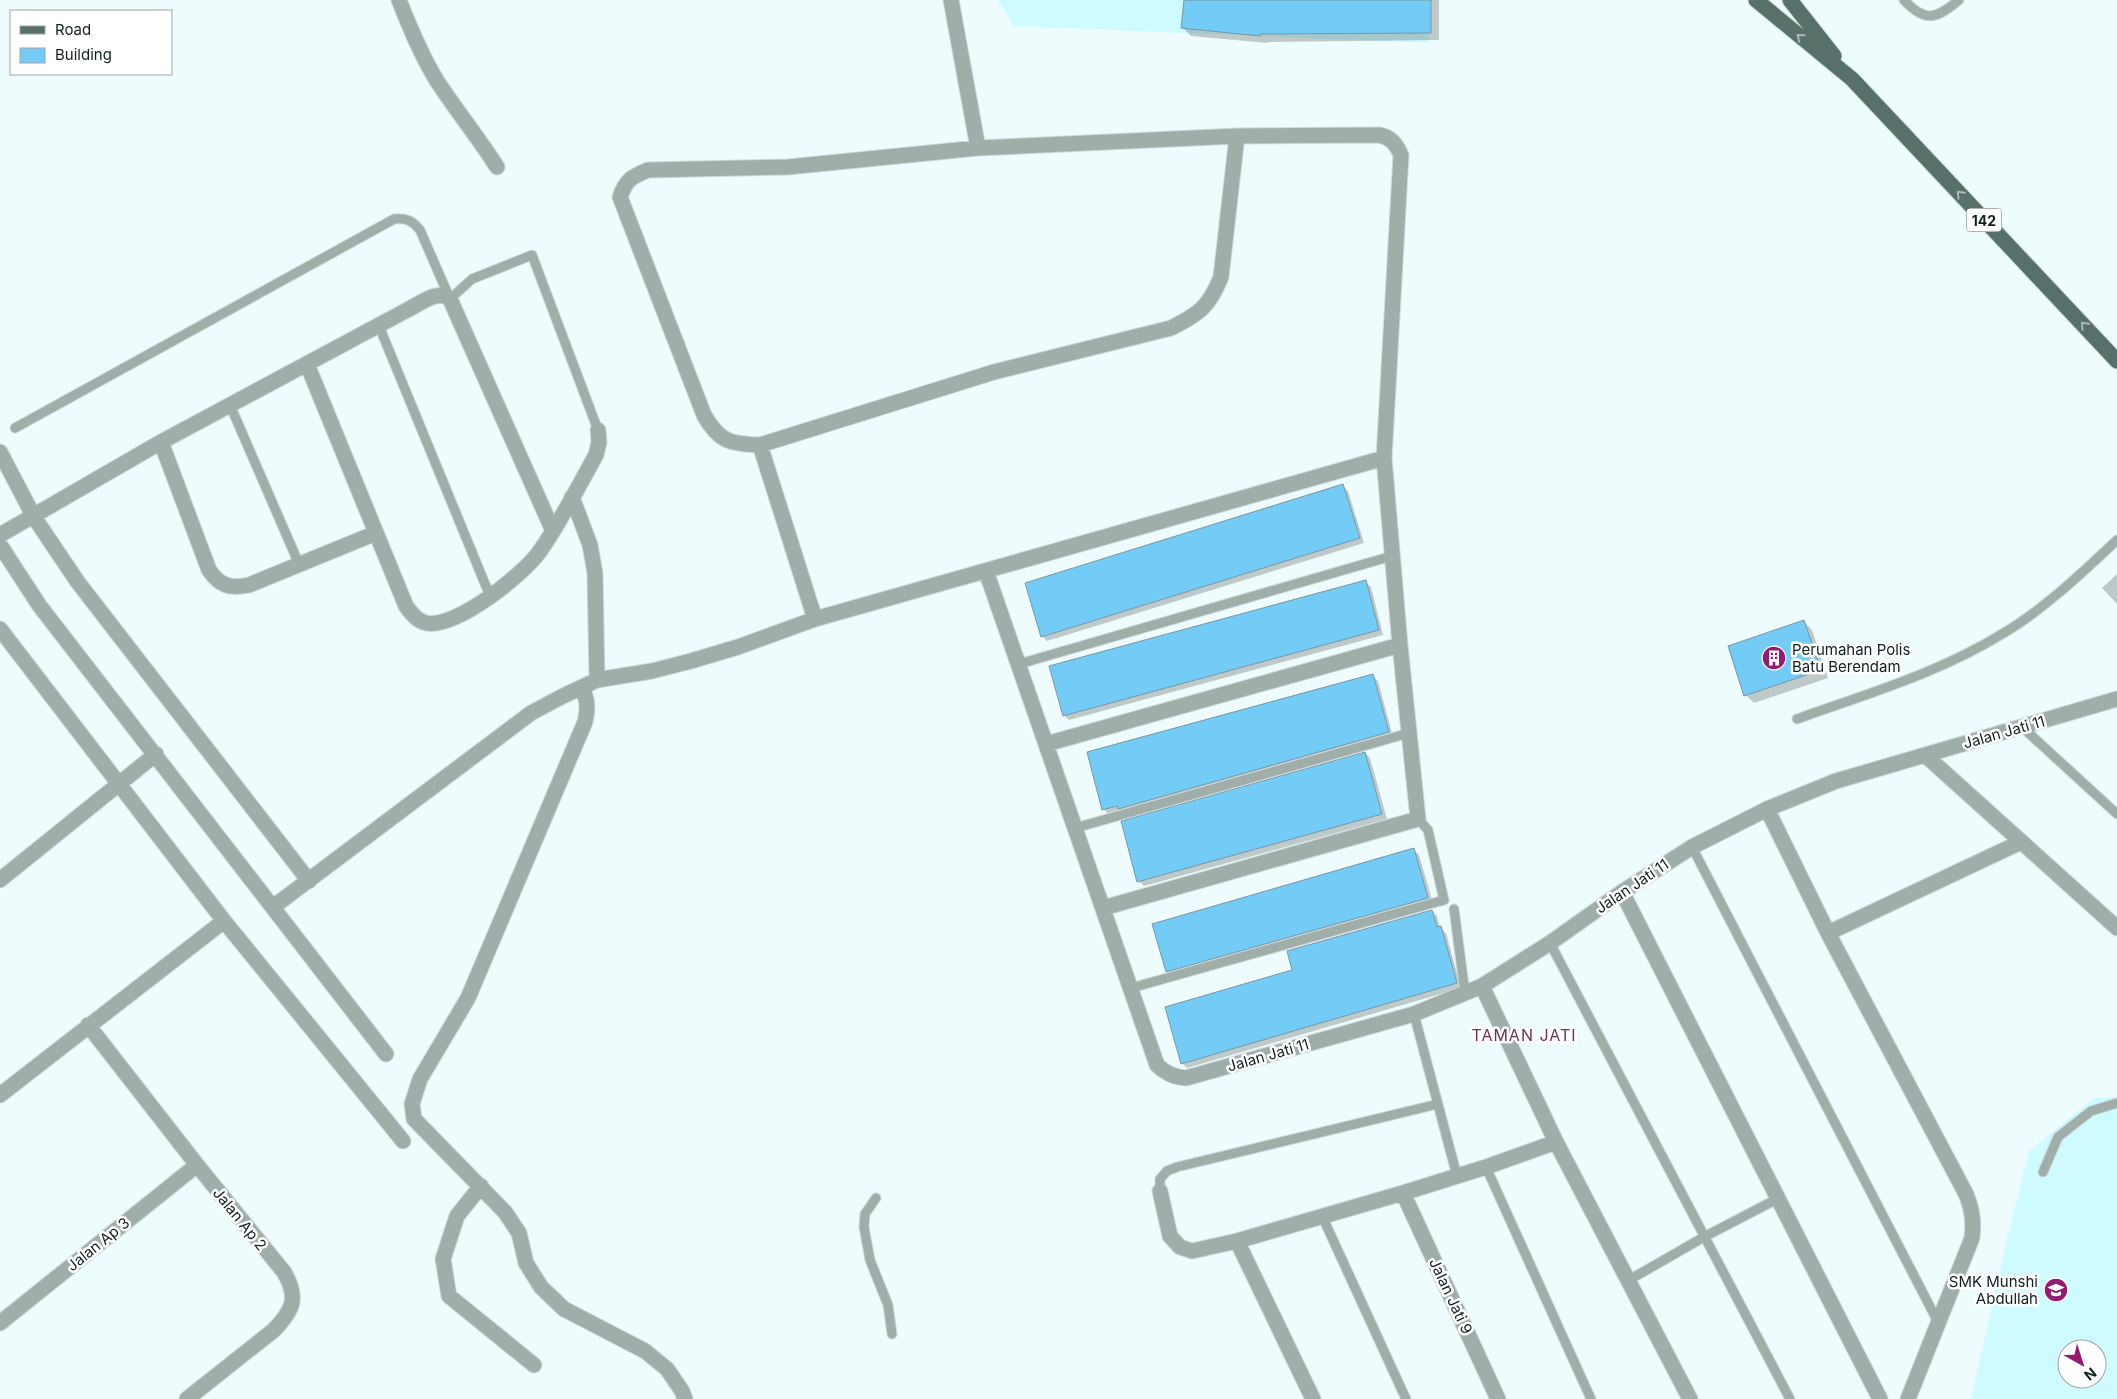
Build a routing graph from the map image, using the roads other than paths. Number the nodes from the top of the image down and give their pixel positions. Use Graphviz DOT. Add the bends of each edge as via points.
graph roads {
  1 [pos="399,0"];
  2 [pos="951,0"];
  3 [pos="1756,0"];
  4 [pos="1790,0"];
  5 [pos="1904,0"];
  6 [pos="1959,0"];
  7 [pos="1852,79"];
  8 [pos="1237,136"];
  9 [pos="978,148"];
  10 [pos="497,167"];
  11 [pos="450,299"];
  12 [pos="379,326"];
  13 [pos="2117,361"];
  14 [pos="306,364"];
  15 [pos="230,405"];
  16 [pos="16,428"];
  17 [pos="598,430"];
  18 [pos="161,442"];
  19 [pos="760,445"];
  20 [pos="0,452"];
  21 [pos="1384,458"];
  22 [pos="572,497"];
  23 [pos="34,517"];
  24 [pos="553,531"];
  25 [pos="376,533"];
  26 [pos="0,535"];
  27 [pos="2117,540"];
  28 [pos="0,545"];
  29 [pos="1392,556"];
  30 [pos="299,564"];
  31 [pos="986,571"];
  32 [pos="490,596"];
  33 [pos="815,619"];
  34 [pos="0,629"];
  35 [pos="1400,645"];
  36 [pos="1019,664"];
  37 [pos="598,680"];
  38 [pos="582,688"];
  39 [pos="2117,699"];
  40 [pos="1797,718"];
  41 [pos="2022,727"];
  42 [pos="1409,733"];
  43 [pos="1046,744"];
  44 [pos="156,754"];
  45 [pos="1925,755"];
  46 [pos="118,784"];
  47 [pos="1768,809"];
  48 [pos="2117,814"];
  49 [pos="1418,819"];
  50 [pos="1075,828"];
  51 [pos="2021,842"];
  52 [pos="1692,847"];
  53 [pos="0,880"];
  54 [pos="309,880"];
  55 [pos="1622,892"];
  56 [pos="273,907"];
  57 [pos="1103,908"];
  58 [pos="1454,908"];
  59 [pos="224,922"];
  60 [pos="2117,928"];
  61 [pos="1828,933"];
  62 [pos="1550,943"];
  63 [pos="1482,986"];
  64 [pos="1130,988"];
  65 [pos="1465,993"];
  66 [pos="1414,1014"];
  67 [pos="88,1025"];
  68 [pos="386,1054"];
  69 [pos="0,1095"];
  70 [pos="2117,1103"];
  71 [pos="1438,1104"];
  72 [pos="402,1140"];
  73 [pos="1556,1142"];
  74 [pos="197,1165"];
  75 [pos="1486,1167"];
  76 [pos="2043,1172"];
  77 [pos="1457,1176"];
  78 [pos="481,1186"];
  79 [pos="1160,1191"];
  80 [pos="1403,1193"];
  81 [pos="876,1198"];
  82 [pos="1779,1198"];
  83 [pos="1322,1216"];
  84 [pos="1704,1237"];
  85 [pos="1237,1241"];
  86 [pos="1629,1280"];
  87 [pos="1938,1322"];
  88 [pos="0,1323"];
  89 [pos="892,1334"];
  90 [pos="534,1365"];
  91 [pos="187,1399"];
  92 [pos="685,1399"];
  93 [pos="1313,1399"];
  94 [pos="1406,1399"];
  95 [pos="1498,1399"];
  96 [pos="1591,1399"];
  97 [pos="1690,1399"];
  98 [pos="1790,1399"];
  99 [pos="1880,1399"];
  100 [pos="1908,1399"];
  1 -- 10 [label="street" via="418,47 438,82"];
  2 -- 9 [label="street"];
  7 -- 3 [label="main road, 142, one-way"];
  4 -- 7 [label="main road"];
  5 -- 6 [label="lane" via="1925,16 1936,16"];
  13 -- 7 [label="main road, 142, one-way"];
  8 -- 9 [label="street"];
  8 -- 19 [label="street" via="1221,276 1215,293 1204,308 1189,319 1170,328 994,372"];
  8 -- 21 [label="street" via="1379,135 1386,136 1397,147 1400,155"];
  9 -- 19 [label="street" via="788,167 648,170 625,183 620,197 624,209 704,415 713,430 724,439"];
  11 -- 12 [label="street" via="435,296"];
  11 -- 16 [label="lane" via="420,230 404,218 394,219"];
  11 -- 17 [label="lane" via="472,279 532,255"];
  11 -- 24 [label="street"];
  12 -- 14 [label="street"];
  12 -- 32 [label="lane"];
  14 -- 15 [label="street"];
  14 -- 25 [label="street"];
  15 -- 18 [label="street"];
  15 -- 30 [label="lane"];
  17 -- 22 [label="street" via="596,455"];
  18 -- 23 [label="street"];
  18 -- 30 [label="street" via="209,570 216,580 226,586 249,585"];
  19 -- 33 [label="street"];
  20 -- 23 [label="street"];
  21 -- 29 [label="street"];
  21 -- 31 [label="street"];
  22 -- 24 [label="street"];
  22 -- 37 [label="street" via="590,545 595,573"];
  23 -- 26 [label="street"];
  23 -- 54 [label="street" via="77,581"];
  24 -- 32 [label="street" via="539,553"];
  25 -- 30 [label="street"];
  25 -- 32 [label="street" via="406,606 426,623 458,615"];
  27 -- 40 [label="lane" via="2059,592 2002,634 1949,661"];
  28 -- 44 [label="street" via="39,605"];
  29 -- 35 [label="street"];
  29 -- 36 [label="lane"];
  31 -- 33 [label="street"];
  31 -- 36 [label="street"];
  33 -- 37 [label="street" via="691,661"];
  34 -- 46 [label="street"];
  35 -- 42 [label="street"];
  35 -- 43 [label="street"];
  36 -- 43 [label="street"];
  37 -- 38 [label="street"];
  38 -- 54 [label="street" via="531,713"];
  38 -- 78 [label="street" via="588,709 585,722 468,998 420,1079 412,1104 414,1119"];
  39 -- 41 [label="street, Jalan Jati 11"];
  41 -- 45 [label="street, Jalan Jati 11"];
  41 -- 48 [label="lane"];
  42 -- 49 [label="street"];
  42 -- 50 [label="lane"];
  43 -- 50 [label="street"];
  44 -- 46 [label="street"];
  44 -- 56 [label="street"];
  45 -- 47 [label="street, Jalan Jati 11" via="1836,781"];
  45 -- 51 [label="street"];
  46 -- 53 [label="street"];
  46 -- 59 [label="street"];
  47 -- 52 [label="street, Jalan Jati 11"];
  47 -- 61 [label="street"];
  49 -- 57 [label="street"];
  49 -- 64 [label="lane" via="1428,830 1444,900"];
  50 -- 57 [label="street"];
  51 -- 60 [label="street"];
  51 -- 61 [label="street"];
  52 -- 55 [label="street, Jalan Jati 11"];
  52 -- 87 [label="lane"];
  54 -- 56 [label="street"];
  55 -- 62 [label="street, Jalan Jati 11"];
  55 -- 82 [label="street"];
  56 -- 68 [label="street"];
  57 -- 64 [label="street"];
  58 -- 65 [label="lane"];
  59 -- 67 [label="street"];
  59 -- 72 [label="street"];
  61 -- 87 [label="street" via="1972,1210 1972,1238"];
  62 -- 63 [label="street, Jalan Jati 11"];
  62 -- 84 [label="lane"];
  63 -- 65 [label="street, Jalan Jati 11"];
  63 -- 73 [label="street"];
  64 -- 66 [label="street, Jalan Jati 11" via="1157,1065 1175,1077 1186,1078"];
  65 -- 66 [label="street, Jalan Jati 11"];
  66 -- 71 [label="lane"];
  67 -- 69 [label="street"];
  67 -- 74 [label="street, Jalan Ap 2"];
  70 -- 76 [label="lane" via="2091,1111 2058,1137"];
  71 -- 77 [label="lane"];
  71 -- 79 [label="lane" via="1177,1167 1160,1179"];
  73 -- 75 [label="street"];
  73 -- 86 [label="street"];
  74 -- 88 [label="street, Jalan Ap 3"];
  74 -- 91 [label="street, Jalan Ap 2" via="284,1272 293,1294 292,1308 274,1330"];
  75 -- 77 [label="street"];
  75 -- 96 [label="lane"];
  77 -- 80 [label="street"];
  78 -- 90 [label="street" via="457,1216 443,1259 449,1296"];
  78 -- 92 [label="street" via="505,1212 518,1233 526,1263 542,1288 564,1308 645,1351 667,1369"];
  79 -- 85 [label="street" via="1170,1236 1180,1247 1192,1251"];
  80 -- 83 [label="street"];
  80 -- 95 [label="street, Jalan Jati 9"];
  81 -- 89 [label="lane" via="865,1214 864,1227 870,1260 888,1305"];
  82 -- 84 [label="lane"];
  82 -- 99 [label="street"];
  83 -- 85 [label="street"];
  83 -- 94 [label="lane"];
  84 -- 86 [label="lane"];
  84 -- 98 [label="lane"];
  85 -- 93 [label="street"];
  86 -- 97 [label="street"];
  87 -- 100 [label="street"];
}
